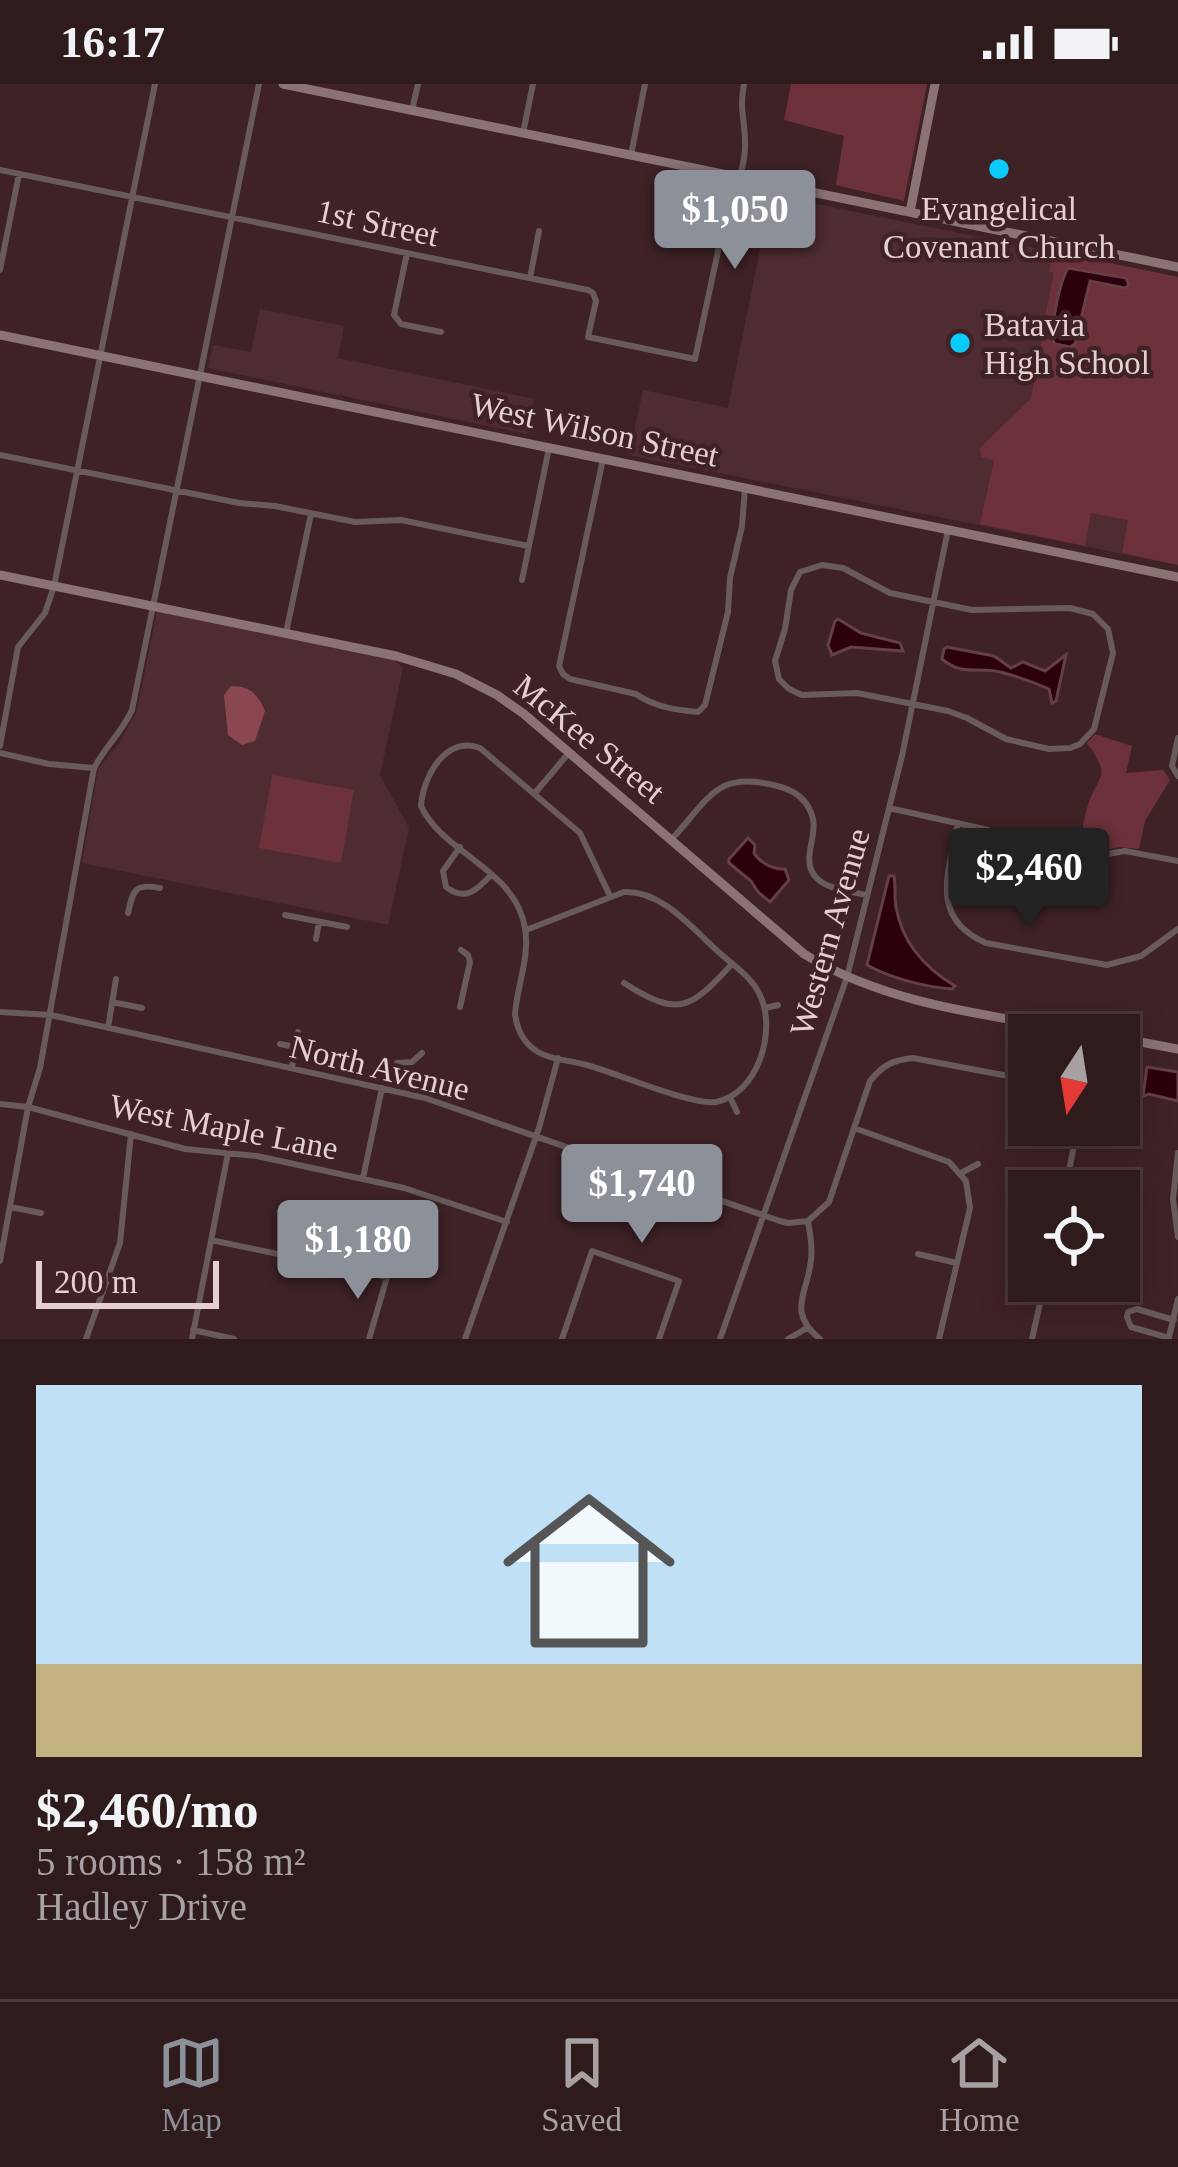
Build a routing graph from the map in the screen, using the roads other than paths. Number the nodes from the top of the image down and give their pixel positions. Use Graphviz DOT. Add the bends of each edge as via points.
graph roads {
  1 [pos="155,84"];
  2 [pos="259,84"];
  3 [pos="283,84"];
  4 [pos="418,84"];
  5 [pos="533,84"];
  6 [pos="644,84"];
  7 [pos="744,84"];
  8 [pos="935,84"];
  9 [pos="322,88"];
  10 [pos="412,110"];
  11 [pos="523,133"];
  12 [pos="631,155"];
  13 [pos="0,170"];
  14 [pos="19,174"];
  15 [pos="739,177"];
  16 [pos="132,196"];
  17 [pos="910,212"];
  18 [pos="232,217"];
  19 [pos="539,231"];
  20 [pos="406,253"];
  21 [pos="1178,267"];
  22 [pos="0,270"];
  23 [pos="530,278"];
  24 [pos="441,332"];
  25 [pos="0,335"];
  26 [pos="100,356"];
  27 [pos="200,375"];
  28 [pos="549,448"];
  29 [pos="0,455"];
  30 [pos="603,459"];
  31 [pos="77,470"];
  32 [pos="745,488"];
  33 [pos="176,490"];
  34 [pos="310,514"];
  35 [pos="948,529"];
  36 [pos="528,546"];
  37 [pos="0,575"];
  38 [pos="1178,577"];
  39 [pos="522,580"];
  40 [pos="54,586"];
  41 [pos="934,602"];
  42 [pos="153,606"];
  43 [pos="286,633"];
  44 [pos="913,704"];
  45 [pos="1178,738"];
  46 [pos="0,750"];
  47 [pos="570,752"];
  48 [pos="94,768"];
  49 [pos="1178,776"];
  50 [pos="535,793"];
  51 [pos="889,808"];
  52 [pos="958,823"];
  53 [pos="671,839"];
  54 [pos="460,847"];
  55 [pos="1178,861"];
  56 [pos="491,874"];
  57 [pos="160,888"];
  58 [pos="866,895"];
  59 [pos="610,896"];
  60 [pos="128,913"];
  61 [pos="285,915"];
  62 [pos="320,922"];
  63 [pos="346,927"];
  64 [pos="1178,929"];
  65 [pos="526,930"];
  66 [pos="316,939"];
  67 [pos="461,950"];
  68 [pos="732,964"];
  69 [pos="847,977"];
  70 [pos="116,979"];
  71 [pos="624,983"];
  72 [pos="112,1002"];
  73 [pos="778,1005"];
  74 [pos="460,1007"];
  75 [pos="765,1008"];
  76 [pos="142,1009"];
  77 [pos="0,1012"];
  78 [pos="50,1015"];
  79 [pos="1008,1018"];
  80 [pos="108,1028"];
  81 [pos="298,1032"];
  82 [pos="520,1033"];
  83 [pos="511,1037"];
  84 [pos="1140,1042"];
  85 [pos="280,1044"];
  86 [pos="296,1048"];
  87 [pos="1178,1049"];
  88 [pos="316,1051"];
  89 [pos="422,1054"];
  90 [pos="558,1058"];
  91 [pos="398,1063"];
  92 [pos="292,1068"];
  93 [pos="1008,1076"];
  94 [pos="382,1088"];
  95 [pos="729,1098"];
  96 [pos="0,1104"];
  97 [pos="28,1107"];
  98 [pos="737,1112"];
  99 [pos="854,1128"];
  100 [pos="131,1135"];
  101 [pos="537,1136"];
  102 [pos="228,1153"];
  103 [pos="1178,1153"];
  104 [pos="978,1164"];
  105 [pos="961,1173"];
  106 [pos="363,1178"];
  107 [pos="10,1207"];
  108 [pos="41,1213"];
  109 [pos="763,1215"];
  110 [pos="808,1221"];
  111 [pos="507,1222"];
  112 [pos="1178,1237"];
  113 [pos="211,1240"];
  114 [pos="918,1254"];
  115 [pos="0,1261"];
  116 [pos="957,1263"];
  117 [pos="1178,1299"];
  118 [pos="1040,1302"];
  119 [pos="1174,1320"];
  120 [pos="807,1328"];
  121 [pos="192,1335"];
  122 [pos="86,1339"];
  123 [pos="234,1339"];
  124 [pos="369,1339"];
  125 [pos="465,1339"];
  126 [pos="562,1339"];
  127 [pos="659,1339"];
  128 [pos="720,1339"];
  129 [pos="788,1339"];
  130 [pos="820,1339"];
  131 [pos="939,1339"];
  132 [pos="1032,1339"];
  133 [pos="1168,1339"];
  1 -- 16 [label="street"];
  2 -- 18 [label="street"];
  3 -- 9 [label="main road"];
  4 -- 10 [label="street"];
  5 -- 11 [label="street"];
  6 -- 12 [label="street"];
  7 -- 15 [label="street"];
  8 -- 17 [label="main road"];
  9 -- 10 [label="main road"];
  10 -- 11 [label="main road"];
  11 -- 12 [label="main road"];
  12 -- 15 [label="main road"];
  13 -- 14 [label="street, 1st Street"];
  14 -- 16 [label="street, 1st Street"];
  14 -- 22 [label="street"];
  15 -- 17 [label="main road"];
  15 -- 23 [label="street, 1st Street" via="695,359 588,337 593,293"];
  16 -- 18 [label="street, 1st Street"];
  16 -- 26 [label="street"];
  17 -- 21 [label="main road"];
  18 -- 20 [label="street, 1st Street"];
  18 -- 27 [label="street"];
  19 -- 23 [label="street"];
  20 -- 23 [label="street, 1st Street"];
  20 -- 24 [label="street" via="394,314 401,324"];
  25 -- 26 [label="main road, West Wilson Street"];
  26 -- 27 [label="main road, West Wilson Street"];
  26 -- 31 [label="street"];
  27 -- 28 [label="main road, West Wilson Street"];
  27 -- 33 [label="street"];
  28 -- 30 [label="main road, West Wilson Street"];
  28 -- 36 [label="street"];
  29 -- 31 [label="street"];
  30 -- 32 [label="main road, West Wilson Street"];
  30 -- 32 [label="street" via="560,670 667,707 695,712 705,705"];
  31 -- 33 [label="street"];
  31 -- 40 [label="street"];
  32 -- 35 [label="main road, West Wilson Street"];
  33 -- 34 [label="street"];
  33 -- 42 [label="street"];
  34 -- 36 [label="street" via="400,520"];
  34 -- 43 [label="street"];
  35 -- 38 [label="main road, West Wilson Street"];
  35 -- 41 [label="street, Western Avenue"];
  36 -- 39 [label="street"];
  37 -- 40 [label="main road, McKee Street"];
  40 -- 42 [label="main road, McKee Street"];
  40 -- 46 [label="street" via="18,647"];
  41 -- 44 [label="street, Western Avenue"];
  41 -- 44 [label="street" via="881,590 836,566 811,567 791,590 775,661 783,685 802,695 857,693"];
  41 -- 44 [label="street" via="984,611 1082,610 1108,629 1112,662 1097,721 1080,744 1060,749"];
  42 -- 43 [label="main road, McKee Street"];
  42 -- 48 [label="street" via="132,710"];
  43 -- 47 [label="main road, McKee Street" via="456,674"];
  44 -- 51 [label="street, Western Avenue"];
  45 -- 49 [label="street"];
  46 -- 48 [label="street"];
  47 -- 50 [label="street"];
  47 -- 53 [label="main road, McKee Street"];
  48 -- 78 [label="street"];
  50 -- 54 [label="street" via="472,744 446,751 421,806"];
  50 -- 59 [label="street" via="580,833"];
  51 -- 52 [label="street"];
  51 -- 58 [label="street, Western Avenue"];
  52 -- 55 [label="street" via="1046,860 1124,851"];
  52 -- 64 [label="street" via="946,898 975,938 1107,965 1141,956"];
  53 -- 58 [label="street" via="726,784 783,788 800,796 812,816 808,860 815,877"];
  53 -- 69 [label="main road, McKee Street" via="804,954"];
  54 -- 56 [label="street"];
  54 -- 56 [label="street" via="443,871 454,894 473,892"];
  56 -- 65 [label="street" via="515,901"];
  57 -- 60 [label="street" via="134,891"];
  58 -- 69 [label="street, Western Avenue"];
  59 -- 65 [label="street"];
  59 -- 68 [label="street" via="638,892 659,900"];
  61 -- 62 [label="street"];
  62 -- 63 [label="street"];
  62 -- 66 [label="street"];
  65 -- 82 [label="street" via="515,1014"];
  67 -- 74 [label="street" via="470,962"];
  68 -- 71 [label="street" via="704,994 679,1004 659,1003"];
  68 -- 75 [label="street"];
  69 -- 79 [label="main road, McKee Street" via="913,1000"];
  69 -- 109 [label="street, Western Avenue"];
  70 -- 72 [label="street"];
  72 -- 76 [label="street"];
  72 -- 80 [label="street"];
  73 -- 75 [label="street"];
  75 -- 95 [label="street" via="764,1046"];
  77 -- 78 [label="street, North Avenue"];
  78 -- 80 [label="street, North Avenue"];
  78 -- 97 [label="street"];
  80 -- 92 [label="street, North Avenue"];
  81 -- 86 [label="street"];
  82 -- 83 [label="street"];
  82 -- 90 [label="street"];
  84 -- 87 [label="main road"];
  85 -- 86 [label="street"];
  86 -- 88 [label="street"];
  86 -- 92 [label="street"];
  89 -- 91 [label="street"];
  90 -- 95 [label="street" via="698,1101"];
  90 -- 101 [label="street"];
  92 -- 94 [label="street, North Avenue"];
  93 -- 99 [label="street" via="895,1060 870,1081"];
  94 -- 101 [label="street, North Avenue"];
  94 -- 106 [label="street"];
  95 -- 98 [label="street"];
  96 -- 97 [label="street, West Maple Lane"];
  97 -- 100 [label="street, West Maple Lane"];
  97 -- 107 [label="street"];
  99 -- 105 [label="street"];
  99 -- 110 [label="street" via="829,1202"];
  100 -- 102 [label="street, West Maple Lane"];
  100 -- 122 [label="street" via="121,1243"];
  101 -- 109 [label="street, North Avenue"];
  101 -- 111 [label="street"];
  102 -- 106 [label="street, West Maple Lane"];
  102 -- 113 [label="street"];
  103 -- 112 [label="street"];
  104 -- 105 [label="street"];
  105 -- 116 [label="street" via="970,1199"];
  106 -- 111 [label="street, West Maple Lane"];
  107 -- 108 [label="street"];
  107 -- 115 [label="street"];
  109 -- 110 [label="street, North Avenue"];
  109 -- 128 [label="street, Western Avenue"];
  110 -- 120 [label="street" via="811,1262 800,1304"];
  111 -- 125 [label="street"];
  113 -- 121 [label="street"];
  113 -- 124 [label="street" via="387,1277"];
  114 -- 116 [label="street"];
  116 -- 131 [label="street"];
  117 -- 119 [label="street"];
  118 -- 132 [label="street"];
  119 -- 133 [label="street"];
  119 -- 133 [label="street" via="1137,1309 1127,1317 1131,1327"];
  120 -- 129 [label="street"];
  120 -- 130 [label="street"];
  121 -- 123 [label="street"];
  126 -- 127 [label="street" via="592,1251 679,1281"];
}
